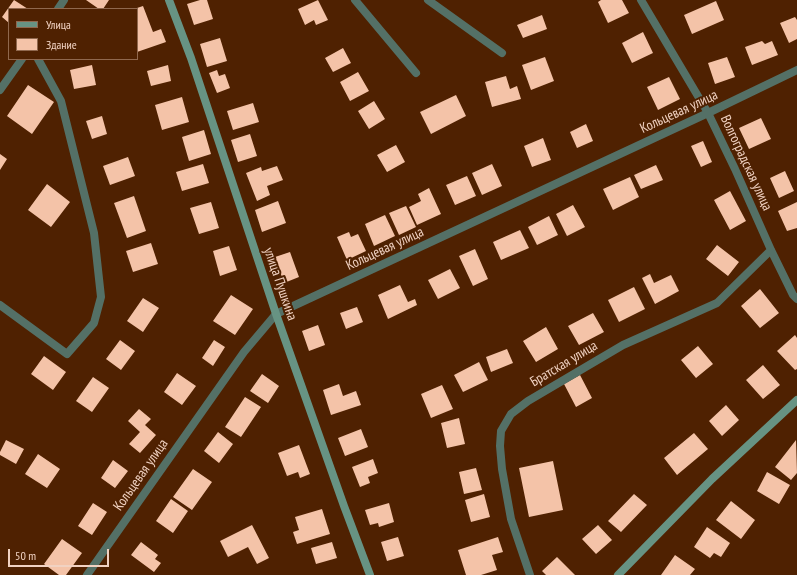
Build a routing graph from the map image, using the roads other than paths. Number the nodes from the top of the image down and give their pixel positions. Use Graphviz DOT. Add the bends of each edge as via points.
graph roads {
  1 [pos="169,0"];
  2 [pos="355,0"];
  3 [pos="428,0"];
  4 [pos="641,0"];
  5 [pos="502,53"];
  6 [pos="21,60"];
  7 [pos="39,60"];
  8 [pos="797,70"];
  9 [pos="416,72"];
  10 [pos="0,90"];
  11 [pos="708,113"];
  12 [pos="771,250"];
  13 [pos="797,300"];
  14 [pos="0,305"];
  15 [pos="276,314"];
  16 [pos="797,400"];
  17 [pos="87,575"];
  18 [pos="370,575"];
  19 [pos="530,575"];
  20 [pos="618,575"];
  1 -- 15 [label="street, улица Пушкина" via="191,58"];
  2 -- 9 [label="street"];
  3 -- 5 [label="street"];
  4 -- 11 [label="street, Волгоградская улица"];
  6 -- 10 [label="street"];
  7 -- 14 [label="street" via="61,101 94,233 101,297 94,323 67,354"];
  8 -- 11 [label="street, Кольцевая улица"];
  11 -- 12 [label="street, Волгоградская улица"];
  11 -- 15 [label="street, Кольцевая улица"];
  12 -- 13 [label="street, Волгоградская улица"];
  12 -- 19 [label="street, Братская улица" via="717,303 623,345 528,401 511,414 501,431 502,469 511,518"];
  15 -- 17 [label="street, Кольцевая улица" via="244,352"];
  15 -- 18 [label="street, улица Пушкина"];
  16 -- 20 [label="street" via="712,479"];
}
